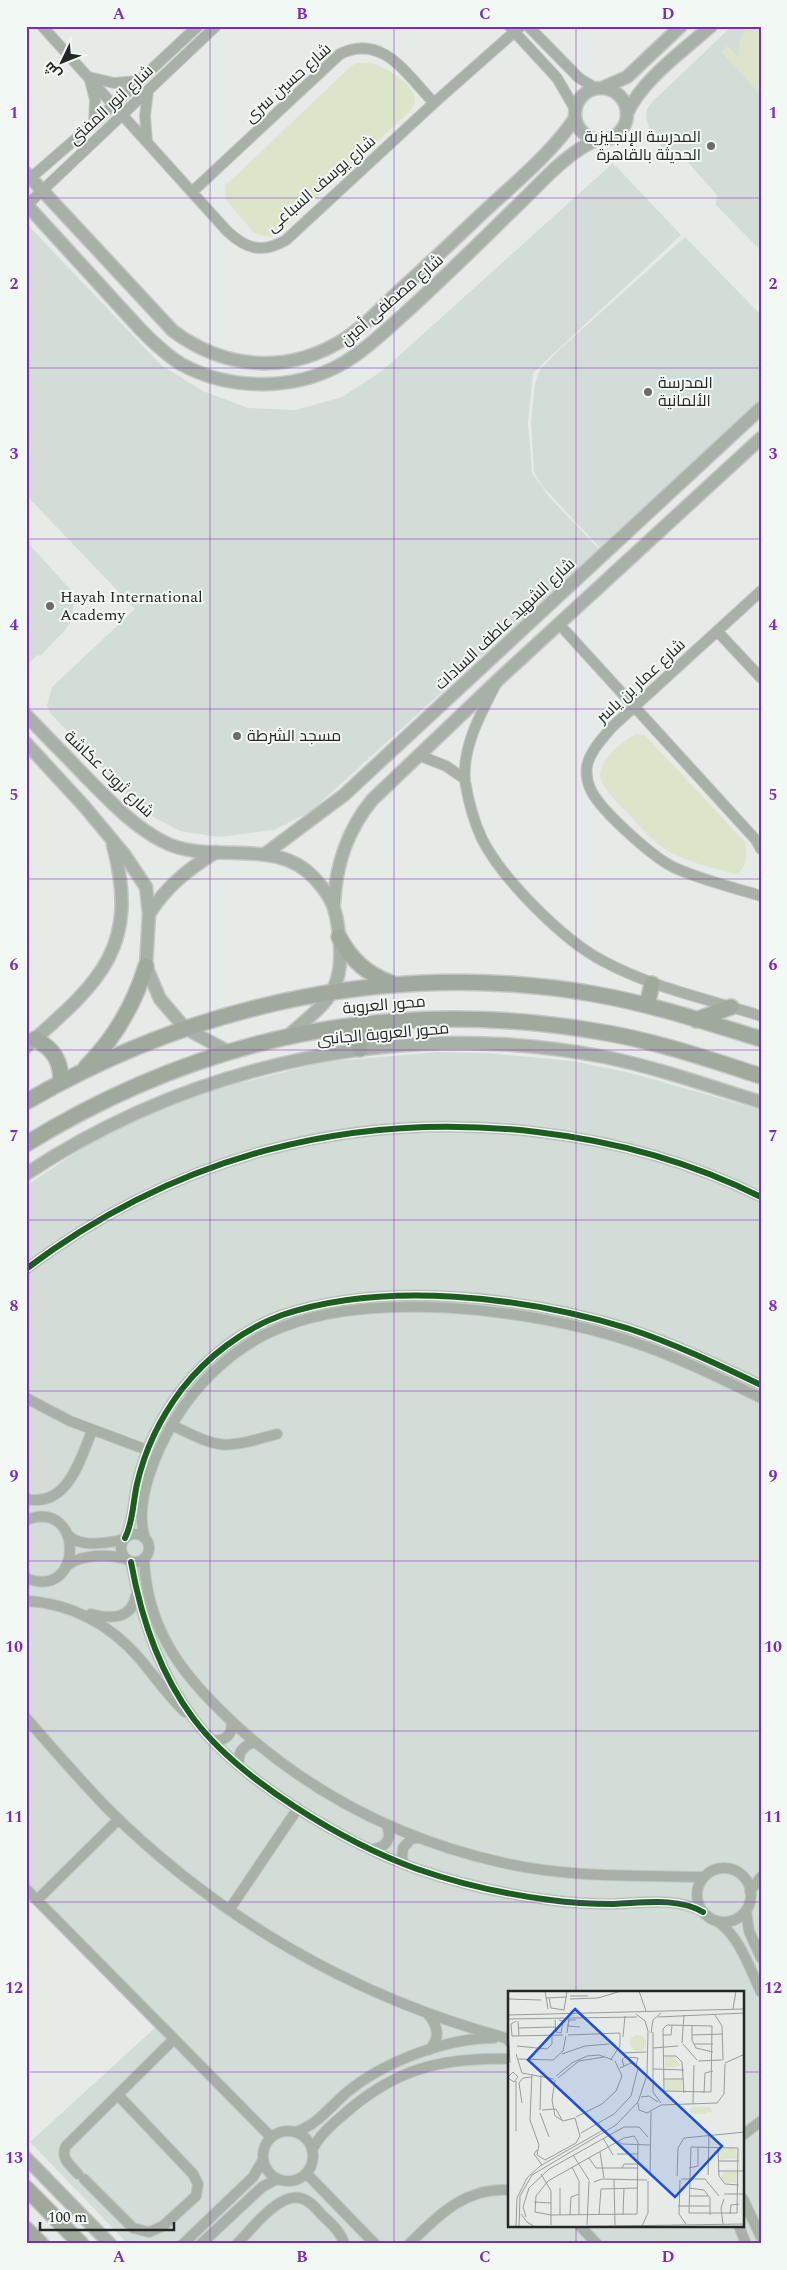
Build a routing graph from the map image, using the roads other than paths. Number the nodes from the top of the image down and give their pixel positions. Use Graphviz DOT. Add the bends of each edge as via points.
graph roads {
  1 [pos="43,26"];
  2 [pos="198,26"];
  3 [pos="216,26"];
  4 [pos="528,26"];
  5 [pos="681,26"];
  6 [pos="711,26"];
  7 [pos="515,28"];
  8 [pos="89,77"];
  9 [pos="139,81"];
  10 [pos="599,89"];
  11 [pos="148,92"];
  12 [pos="434,103"];
  13 [pos="114,105"];
  14 [pos="575,113"];
  15 [pos="627,113"];
  16 [pos="123,115"];
  17 [pos="94,123"];
  18 [pos="596,140"];
  19 [pos="147,141"];
  20 [pos="28,178"];
  21 [pos="43,190"];
  22 [pos="192,192"];
  23 [pos="27,204"];
  24 [pos="421,271"];
  25 [pos="440,282"];
  26 [pos="430,291"];
  27 [pos="761,408"];
  28 [pos="761,438"];
  29 [pos="761,591"];
  30 [pos="560,595"];
  31 [pos="546,608"];
  32 [pos="573,610"];
  33 [pos="559,624"];
  34 [pos="717,631"];
  35 [pos="761,678"];
  36 [pos="499,679"];
  37 [pos="633,706"];
  38 [pos="26,715"];
  39 [pos="26,743"];
  40 [pos="418,755"];
  41 [pos="465,779"];
  42 [pos="112,840"];
  43 [pos="761,849"];
  44 [pos="216,852"];
  45 [pos="265,854"];
  46 [pos="761,896"];
  47 [pos="334,903"];
  48 [pos="149,914"];
  49 [pos="339,937"];
  50 [pos="146,966"];
  51 [pos="395,984"];
  52 [pos="652,984"];
  53 [pos="334,991"];
  54 [pos="647,1005"];
  55 [pos="731,1007"];
  56 [pos="761,1016"];
  57 [pos="696,1020"];
  58 [pos="357,1024"];
  59 [pos="185,1028"];
  60 [pos="289,1035"];
  61 [pos="761,1039"];
  62 [pos="31,1043"];
  63 [pos="360,1049"];
  64 [pos="227,1051"];
  65 [pos="80,1072"];
  66 [pos="761,1076"];
  67 [pos="61,1082"];
  68 [pos="26,1102"];
  69 [pos="761,1102"];
  70 [pos="26,1144"];
  71 [pos="26,1174"];
  72 [pos="761,1197"];
  73 [pos="26,1268"];
  74 [pos="481,1299"];
  75 [pos="480,1311"];
  76 [pos="761,1385"];
  77 [pos="26,1398"];
  78 [pos="761,1398"];
  79 [pos="170,1406"];
  80 [pos="180,1412"];
  81 [pos="172,1425"];
  82 [pos="92,1430"];
  83 [pos="277,1434"];
  84 [pos="146,1450"];
  85 [pos="26,1499"];
  86 [pos="28,1519"];
  87 [pos="68,1535"];
  88 [pos="124,1538"];
  89 [pos="145,1538"];
  90 [pos="144,1559"];
  91 [pos="128,1560"];
  92 [pos="68,1565"];
  93 [pos="26,1578"];
  94 [pos="136,1592"];
  95 [pos="26,1601"];
  96 [pos="78,1611"];
  97 [pos="193,1718"];
  98 [pos="27,1719"];
  99 [pos="231,1721"];
  100 [pos="212,1740"];
  101 [pos="255,1742"];
  102 [pos="239,1766"];
  103 [pos="298,1808"];
  104 [pos="119,1819"];
  105 [pos="387,1826"];
  106 [pos="416,1838"];
  107 [pos="374,1850"];
  108 [pos="405,1864"];
  109 [pos="761,1876"];
  110 [pos="703,1877"];
  111 [pos="26,1889"];
  112 [pos="750,1891"];
  113 [pos="37,1900"];
  114 [pos="229,1910"];
  115 [pos="746,1910"];
  116 [pos="703,1912"];
  117 [pos="717,1920"];
  118 [pos="761,1958"];
  119 [pos="761,1992"];
  120 [pos="428,2014"];
  121 [pos="174,2040"];
  122 [pos="508,2040"];
  123 [pos="429,2050"];
  124 [pos="508,2058"];
  125 [pos="118,2095"];
  126 [pos="761,2121"];
  127 [pos="295,2132"];
  128 [pos="744,2134"];
  129 [pos="271,2137"];
  130 [pos="312,2150"];
  131 [pos="26,2158"];
  132 [pos="263,2160"];
  133 [pos="306,2173"];
  134 [pos="277,2179"];
  135 [pos="26,2188"];
  136 [pos="508,2190"];
  137 [pos="744,2202"];
  138 [pos="582,2228"];
  139 [pos="740,2228"];
  140 [pos="26,2229"];
  141 [pos="761,2237"];
  142 [pos="41,2244"];
  143 [pos="81,2244"];
  144 [pos="110,2244"];
  145 [pos="183,2244"];
  146 [pos="201,2244"];
  147 [pos="237,2244"];
  148 [pos="344,2244"];
  149 [pos="375,2244"];
  150 [pos="409,2244"];
  151 [pos="597,2244"];
  152 [pos="746,2244"];
  1 -- 8 [label="street, شارع يوسف السباعى"];
  2 -- 9 [label="street, شارع انور المفتى"];
  3 -- 11 [label="street, شارع انور المفتى"];
  4 -- 10 [label="street" via="579,78"];
  5 -- 10 [label="street" via="627,77"];
  6 -- 15 [label="street" via="648,83"];
  7 -- 12 [label="street, شارع يوسف السباعى"];
  7 -- 14 [label="street" via="557,78"];
  8 -- 9 [label="street" via="114,83"];
  8 -- 13 [label="street, شارع يوسف السباعى"];
  8 -- 17 [label="street" via="95,100"];
  9 -- 13 [label="street, شارع انور المفتى"];
  10 -- 14 [label="street" via="583,95"];
  10 -- 15 [label="street" via="619,95"];
  11 -- 16 [label="street, شارع انور المفتى"];
  11 -- 19 [label="street" via="145,116"];
  12 -- 22 [label="street, شارع حسين سرى" via="382,52 369,48 350,49 335,58"];
  12 -- 22 [label="street, شارع يوسف السباعى" via="276,246 263,248 238,241"];
  13 -- 16 [label="street, شارع يوسف السباعى"];
  13 -- 17 [label="street, شارع انور المفتى"];
  14 -- 18 [label="street" via="579,128"];
  14 -- 24 [label="street, شارع مصطفى أمين" via="557,142"];
  15 -- 18 [label="street" via="623,129 615,136"];
  16 -- 19 [label="street, شارع يوسف السباعى"];
  16 -- 21 [label="street, شارع انور المفتى"];
  17 -- 20 [label="street, شارع انور المفتى"];
  18 -- 25 [label="street, شارع مصطفى أمين" via="568,157"];
  19 -- 22 [label="street, شارع يوسف السباعى"];
  20 -- 21 [label="street, شارع مصطفى أمين"];
  21 -- 23 [label="street, شارع انور المفتى"];
  21 -- 24 [label="street, شارع مصطفى أمين" via="173,331 200,349 235,360 295,360 330,347 366,322"];
  23 -- 26 [label="street, شارع مصطفى أمين" via="161,349 181,363 226,380 252,384 281,383 307,379 333,368 359,353"];
  24 -- 25 [label="street"];
  24 -- 26 [label="street"];
  25 -- 26 [label="street, شارع مصطفى أمين"];
  27 -- 30 [label="street, شارع الشهيد عاطف السادات"];
  28 -- 32 [label="street"];
  29 -- 34 [label="street, شارع عمار بن ياسر"];
  30 -- 31 [label="street, شارع الشهيد عاطف السادات"];
  30 -- 32 [label="street" via="565,605"];
  31 -- 33 [label="street" via="555,613"];
  31 -- 45 [label="street, شارع الشهيد عاطف السادات" via="344,795"];
  32 -- 33 [label="street"];
  33 -- 36 [label="street"];
  33 -- 37 [label="street"];
  34 -- 35 [label="street"];
  34 -- 37 [label="street, شارع عمار بن ياسر"];
  36 -- 40 [label="street"];
  36 -- 41 [label="street" via="476,723"];
  37 -- 43 [label="street"];
  37 -- 46 [label="street, شارع عمار بن ياسر" via="600,742 588,764 588,780 594,795 642,845 672,866"];
  38 -- 44 [label="street, شارع ثروت عكاشة" via="132,822 180,848"];
  39 -- 42 [label="street"];
  40 -- 41 [label="street" via="446,766"];
  40 -- 47 [label="street" via="372,800 351,831 338,866"];
  41 -- 52 [label="street" via="482,838 513,881 577,945 604,962"];
  42 -- 48 [label="street" via="146,887"];
  42 -- 62 [label="street" via="123,894 117,936 109,960 88,990"];
  44 -- 45 [label="street, شارع ثروت عكاشة"];
  44 -- 48 [label="street" via="183,874"];
  45 -- 47 [label="street, شارع ثروت عكاشة" via="298,864 313,876"];
  47 -- 49 [label="street, شارع ثروت عكاشة"];
  48 -- 50 [label="street"];
  49 -- 51 [label="main road" via="356,962 368,972"];
  49 -- 53 [label="street, شارع ثروت عكاشة" via="342,964"];
  50 -- 59 [label="street" via="160,999"];
  50 -- 65 [label="main road" via="121,1024"];
  51 -- 53 [label="main road, محور العروبة"];
  51 -- 54 [label="main road, محور العروبة" via="490,982 542,986"];
  52 -- 54 [label="main road"];
  52 -- 55 [label="street"];
  53 -- 59 [label="main road, محور العروبة" via="256,1007"];
  53 -- 60 [label="street, شارع ثروت عكاشة"];
  54 -- 57 [label="main road, محور العروبة"];
  55 -- 56 [label="street"];
  55 -- 57 [label="main road"];
  57 -- 61 [label="main road, محور العروبة"];
  58 -- 60 [label="main road, محور العروبة"];
  58 -- 63 [label="main road"];
  58 -- 66 [label="main road, محور العروبة" via="469,1018 558,1025 647,1042"];
  59 -- 64 [label="street"];
  59 -- 65 [label="main road, محور العروبة"];
  60 -- 64 [label="main road, محور العروبة"];
  62 -- 67 [label="main road" via="47,1046 56,1056 61,1068"];
  63 -- 69 [label="street, محور العروبة الجانبى" via="460,1043 557,1050 652,1068"];
  63 -- 71 [label="street, محور العروبة الجانبى" via="267,1066 174,1096 91,1134"];
  64 -- 70 [label="main road, محور العروبة" via="120,1092"];
  65 -- 67 [label="main road, محور العروبة"];
  67 -- 68 [label="main road, محور العروبة"];
  72 -- 73 [label="street" via="657,1156 570,1136 471,1126 384,1128 296,1142 187,1176 113,1212"];
  74 -- 75 [label="street"];
  74 -- 76 [label="street" via="556,1310 628,1329 690,1352"];
  74 -- 79 [label="street" via="377,1297 318,1306 281,1316 247,1332 222,1349 191,1378"];
  75 -- 78 [label="street" via="552,1321 631,1341"];
  75 -- 80 [label="street" via="395,1307 333,1314 295,1323 264,1335 228,1359 196,1389"];
  77 -- 82 [label="street"];
  79 -- 80 [label="street"];
  79 -- 84 [label="street"];
  80 -- 81 [label="street"];
  81 -- 83 [label="street" via="209,1443 225,1446"];
  81 -- 89 [label="street" via="149,1478 141,1520"];
  82 -- 84 [label="street"];
  82 -- 85 [label="street" via="64,1488 47,1499"];
  84 -- 88 [label="street"];
  86 -- 87 [label="street" via="43,1518 55,1522"];
  87 -- 88 [label="street" via="84,1542"];
  87 -- 92 [label="street" via="72,1547"];
  88 -- 89 [label="street" via="135,1534"];
  88 -- 91 [label="street" via="120,1549"];
  89 -- 90 [label="street" via="149,1549"];
  90 -- 91 [label="street" via="138,1562"];
  90 -- 99 [label="street" via="149,1601 165,1642 181,1667"];
  91 -- 92 [label="street" via="115,1556 86,1557"];
  91 -- 94 [label="street"];
  92 -- 93 [label="street" via="63,1572 48,1580 40,1582"];
  94 -- 96 [label="street" via="133,1605 116,1618 102,1618"];
  94 -- 97 [label="street" via="149,1638"];
  95 -- 96 [label="street" via="51,1603"];
  96 -- 97 [label="street" via="122,1640 175,1702"];
  97 -- 100 [label="street"];
  98 -- 104 [label="street"];
  99 -- 100 [label="street" via="232,1730 226,1738"];
  99 -- 101 [label="street"];
  100 -- 102 [label="street"];
  101 -- 102 [label="street" via="243,1748"];
  101 -- 105 [label="street" via="328,1796"];
  102 -- 103 [label="street"];
  103 -- 107 [label="street"];
  103 -- 114 [label="street"];
  104 -- 113 [label="street"];
  104 -- 114 [label="street" via="174,1868"];
  105 -- 106 [label="street"];
  105 -- 107 [label="street" via="387,1841"];
  106 -- 108 [label="street" via="403,1848"];
  106 -- 110 [label="street" via="482,1858 551,1872"];
  107 -- 108 [label="street"];
  108 -- 116 [label="street" via="469,1885 524,1896 582,1903 672,1903"];
  109 -- 112 [label="street"];
  110 -- 112 [label="street" via="718,1868 726,1868 742,1875"];
  110 -- 116 [label="street" via="697,1894"];
  111 -- 113 [label="street"];
  112 -- 115 [label="street"];
  113 -- 121 [label="street"];
  114 -- 120 [label="street" via="281,1945 334,1974"];
  115 -- 117 [label="street" via="736,1919"];
  115 -- 118 [label="street" via="748,1931"];
  116 -- 117 [label="street"];
  117 -- 119 [label="street" via="740,1946"];
  120 -- 122 [label="street"];
  120 -- 123 [label="street" via="438,2032"];
  121 -- 125 [label="street"];
  121 -- 129 [label="street"];
  122 -- 123 [label="street" via="482,2038"];
  123 -- 127 [label="street" via="370,2076 306,2128"];
  124 -- 130 [label="street" via="450,2060 394,2079 352,2106 322,2134"];
  125 -- 125 [label="street" via="193,2174 198,2184 196,2196 156,2230 140,2231 127,2223 65,2158 64,2148"];
  126 -- 128 [label="street"];
  127 -- 129 [label="street" via="280,2132"];
  127 -- 130 [label="street" via="306,2139"];
  129 -- 132 [label="street" via="264,2148"];
  130 -- 133 [label="street" via="312,2162"];
  131 -- 144 [label="street"];
  132 -- 134 [label="street" via="268,2172"];
  132 -- 145 [label="street" via="253,2178"];
  133 -- 134 [label="street" via="296,2180"];
  133 -- 149 [label="street"];
  134 -- 146 [label="street" via="258,2190"];
  135 -- 143 [label="main road"];
  136 -- 150 [label="street" via="481,2192 461,2199"];
  137 -- 141 [label="street"];
  138 -- 151 [label="street"];
  139 -- 152 [label="street"];
  140 -- 142 [label="main road"];
  147 -- 148 [label="street" via="276,2205 294,2197 312,2204 339,2232"];
}
